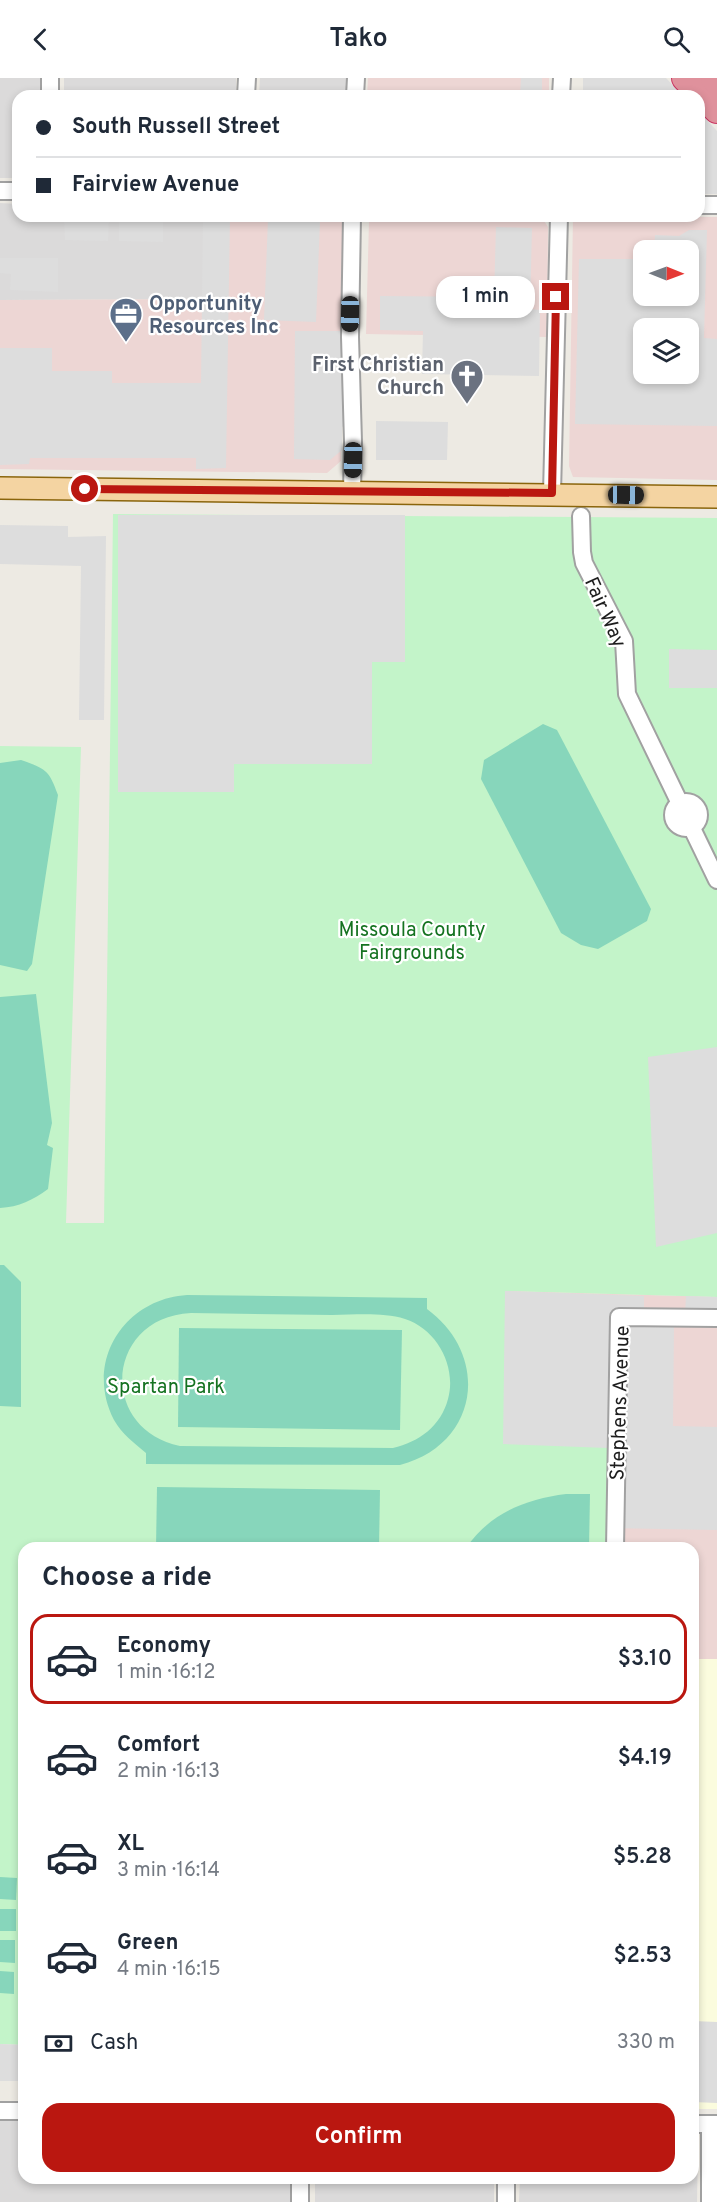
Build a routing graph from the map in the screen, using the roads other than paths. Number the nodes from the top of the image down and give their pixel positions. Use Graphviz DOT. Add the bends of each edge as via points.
graph roads {
  1 [pos="685,78"];
  2 [pos="697,90"];
  3 [pos="705,98"];
  4 [pos="717,110"];
  5 [pos="352,222"];
  6 [pos="559,222"];
  7 [pos="0,488"];
  8 [pos="352,492"];
  9 [pos="552,493"];
  10 [pos="717,497"];
  11 [pos="581,516"];
  12 [pos="717,880"];
  13 [pos="717,1318"];
  14 [pos="615,1542"];
  15 [pos="0,2111"];
  16 [pos="18,2111"];
  17 [pos="714,2124"];
  18 [pos="300,2184"];
  19 [pos="506,2184"];
  20 [pos="300,2202"];
  21 [pos="506,2202"];
  22 [pos="710,2202"];
  1 -- 2 [label="highway"];
  3 -- 4 [label="highway"];
  5 -- 8 [label="street"];
  6 -- 9 [label="street"];
  7 -- 8 [label="main road"];
  8 -- 9 [label="main road"];
  9 -- 10 [label="main road"];
  11 -- 12 [label="street, Fair Way" via="585,563 624,641 627,694"];
  13 -- 14 [label="street, Stephens Avenue" via="619,1317"];
  15 -- 16 [label="street"];
  17 -- 22 [label="street"];
  18 -- 20 [label="street"];
  19 -- 21 [label="street"];
}
